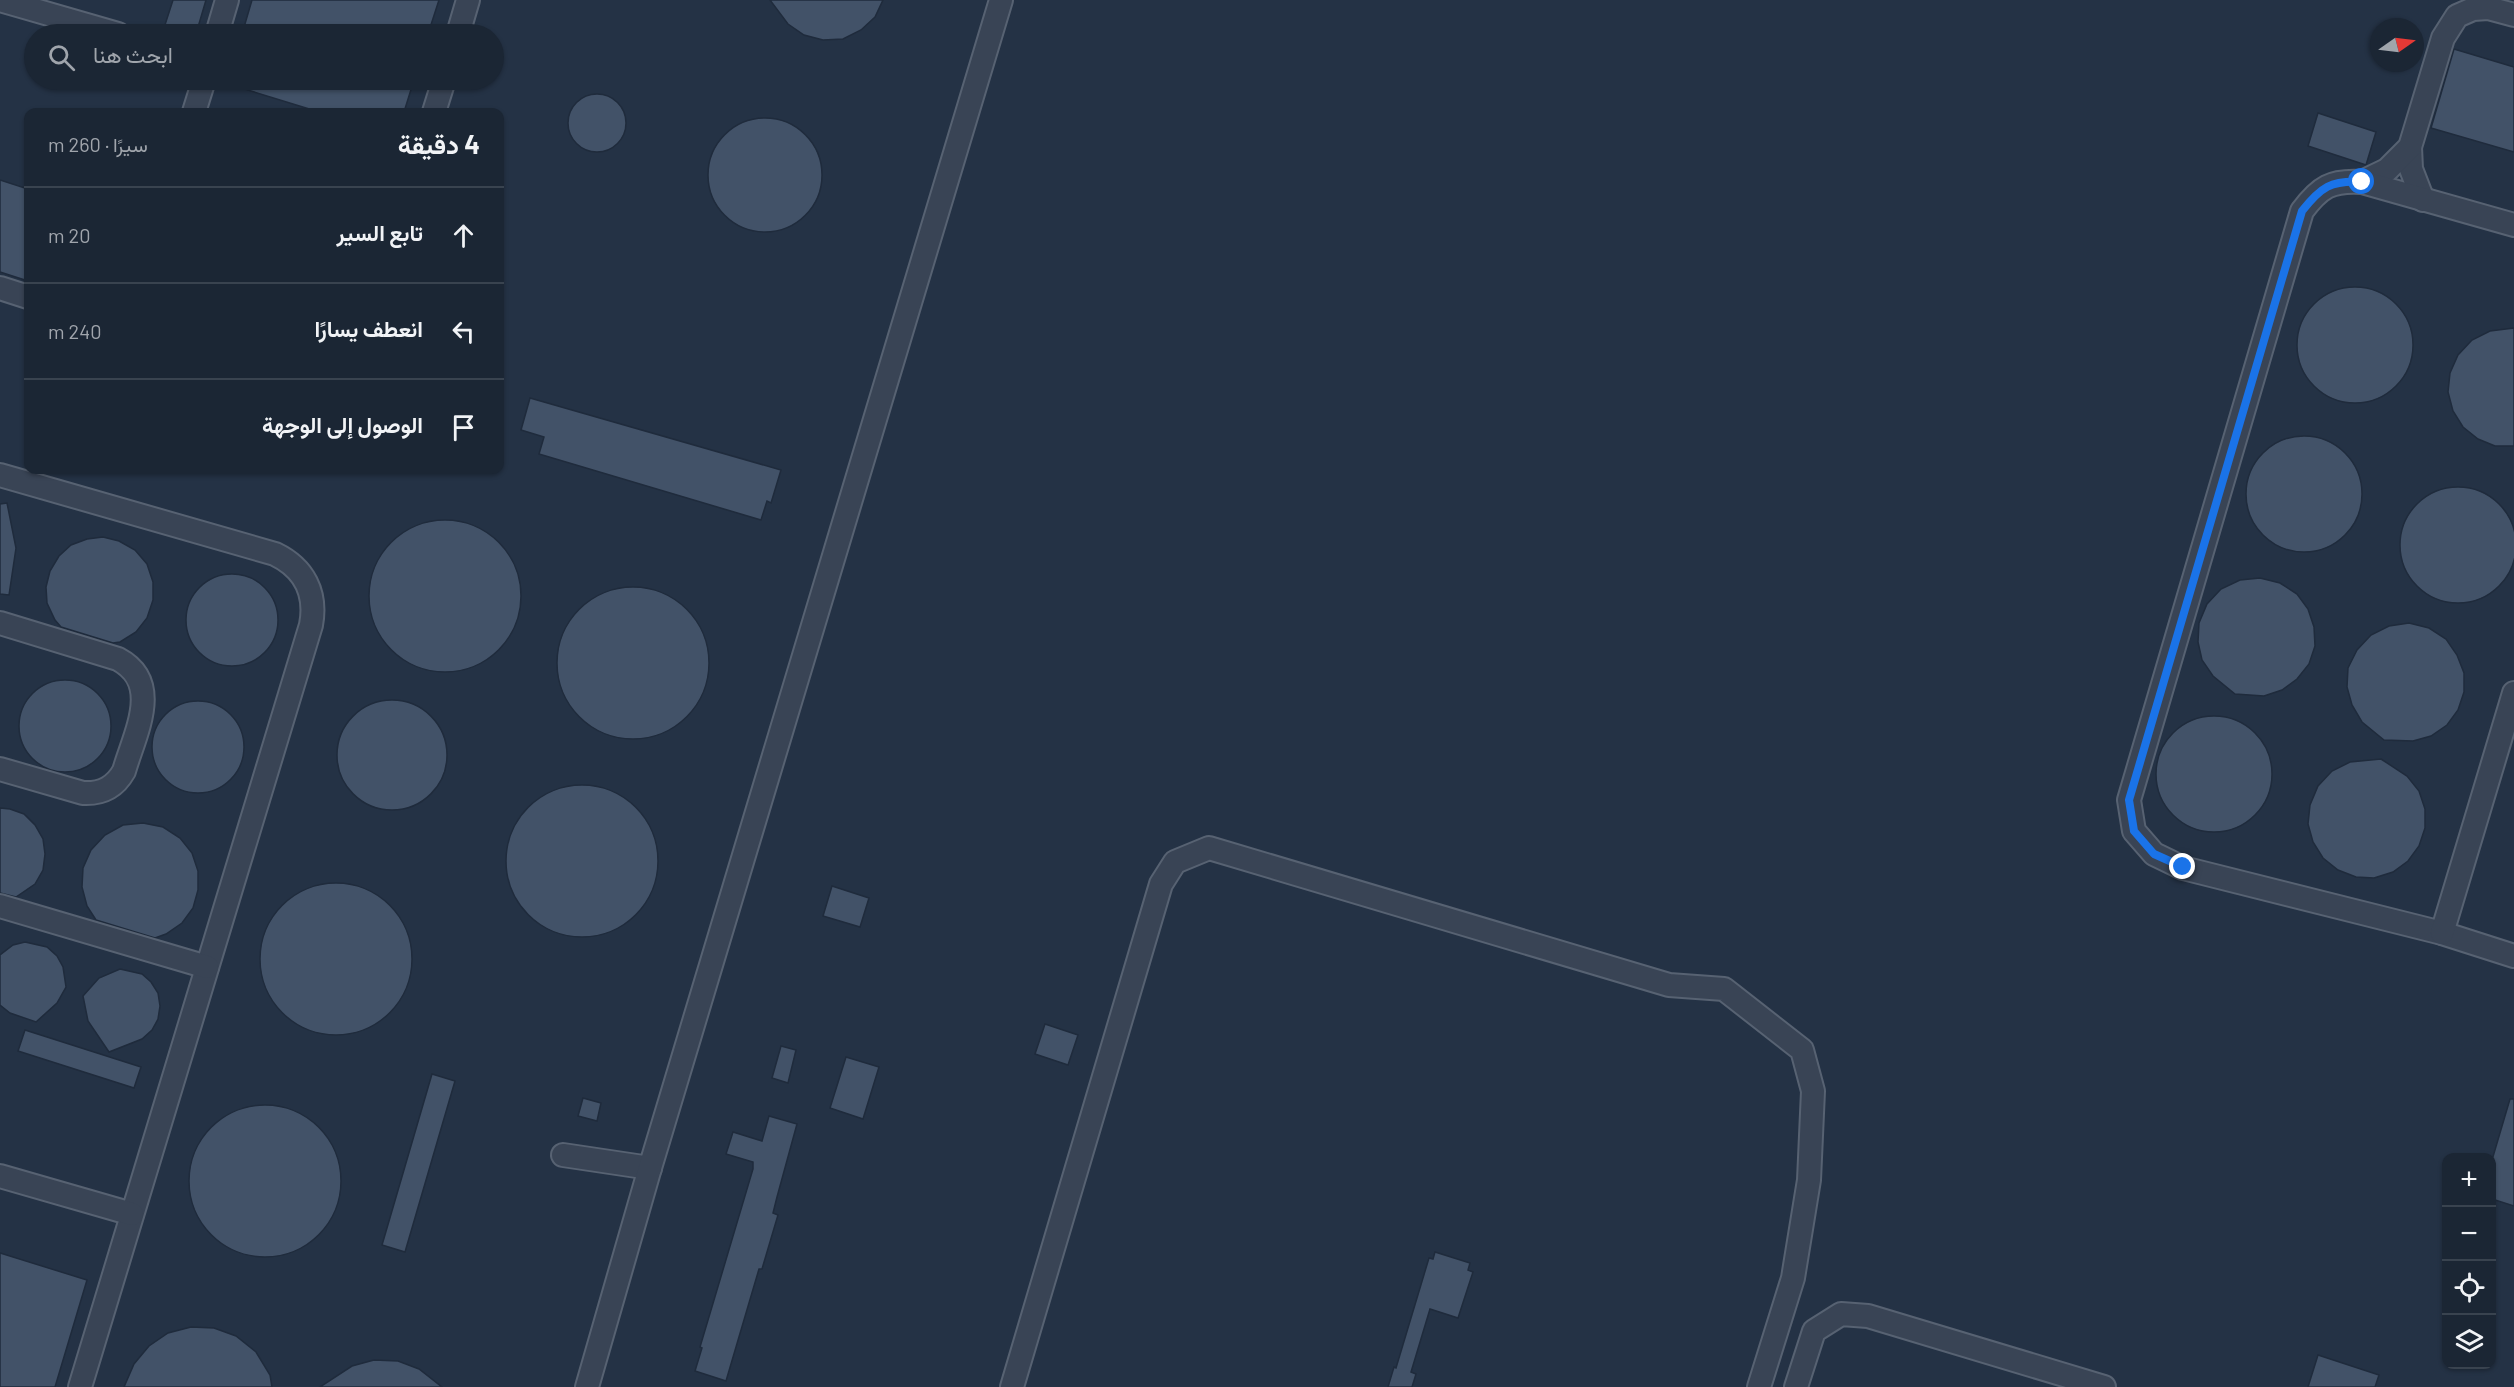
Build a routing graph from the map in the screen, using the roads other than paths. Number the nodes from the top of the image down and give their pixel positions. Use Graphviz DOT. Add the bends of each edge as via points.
graph roads {
  1 [pos="0,0"];
  2 [pos="227,0"];
  3 [pos="468,0"];
  4 [pos="1000,0"];
  5 [pos="2514,15"];
  6 [pos="83,24"];
  7 [pos="221,24"];
  8 [pos="461,24"];
  9 [pos="201,90"];
  10 [pos="441,90"];
  11 [pos="195,108"];
  12 [pos="435,108"];
  13 [pos="2410,147"];
  14 [pos="2362,182"];
  15 [pos="2423,200"];
  16 [pos="2514,225"];
  17 [pos="0,288"];
  18 [pos="24,296"];
  19 [pos="0,475"];
  20 [pos="0,623"];
  21 [pos="2514,693"];
  22 [pos="0,769"];
  23 [pos="0,906"];
  24 [pos="2442,933"];
  25 [pos="2514,956"];
  26 [pos="207,967"];
  27 [pos="563,1155"];
  28 [pos="650,1168"];
  29 [pos="0,1176"];
  30 [pos="132,1215"];
  31 [pos="80,1387"];
  32 [pos="587,1387"];
  33 [pos="1012,1387"];
  34 [pos="1760,1387"];
  35 [pos="1796,1387"];
  36 [pos="2104,1387"];
  1 -- 6 [label="street"];
  2 -- 7 [label="street"];
  3 -- 8 [label="street"];
  4 -- 28 [label="street"];
  5 -- 13 [label="street" via="2488,8 2473,9 2451,23"];
  9 -- 11 [label="street"];
  10 -- 12 [label="street"];
  13 -- 14 [label="street" via="2387,170"];
  13 -- 15 [label="street" via="2413,180"];
  14 -- 15 [label="street"];
  14 -- 24 [label="street" via="2344,180 2326,186 2302,211 2129,800 2134,831 2154,854 2183,867"];
  15 -- 16 [label="street"];
  17 -- 18 [label="street"];
  19 -- 26 [label="street" via="275,554 294,565 307,582 313,603 311,625"];
  20 -- 22 [label="street" via="118,659 134,670 144,698 124,771 108,789 83,793"];
  21 -- 24 [label="street"];
  23 -- 26 [label="street"];
  24 -- 25 [label="street"];
  26 -- 30 [label="street"];
  27 -- 28 [label="street"];
  28 -- 32 [label="street"];
  29 -- 30 [label="street"];
  30 -- 31 [label="street"];
  33 -- 34 [label="street" via="1161,884 1175,862 1209,848 1669,985 1724,989 1802,1050 1813,1091 1809,1180 1793,1278"];
  35 -- 36 [label="street" via="1814,1331 1841,1314 1868,1316"];
}
